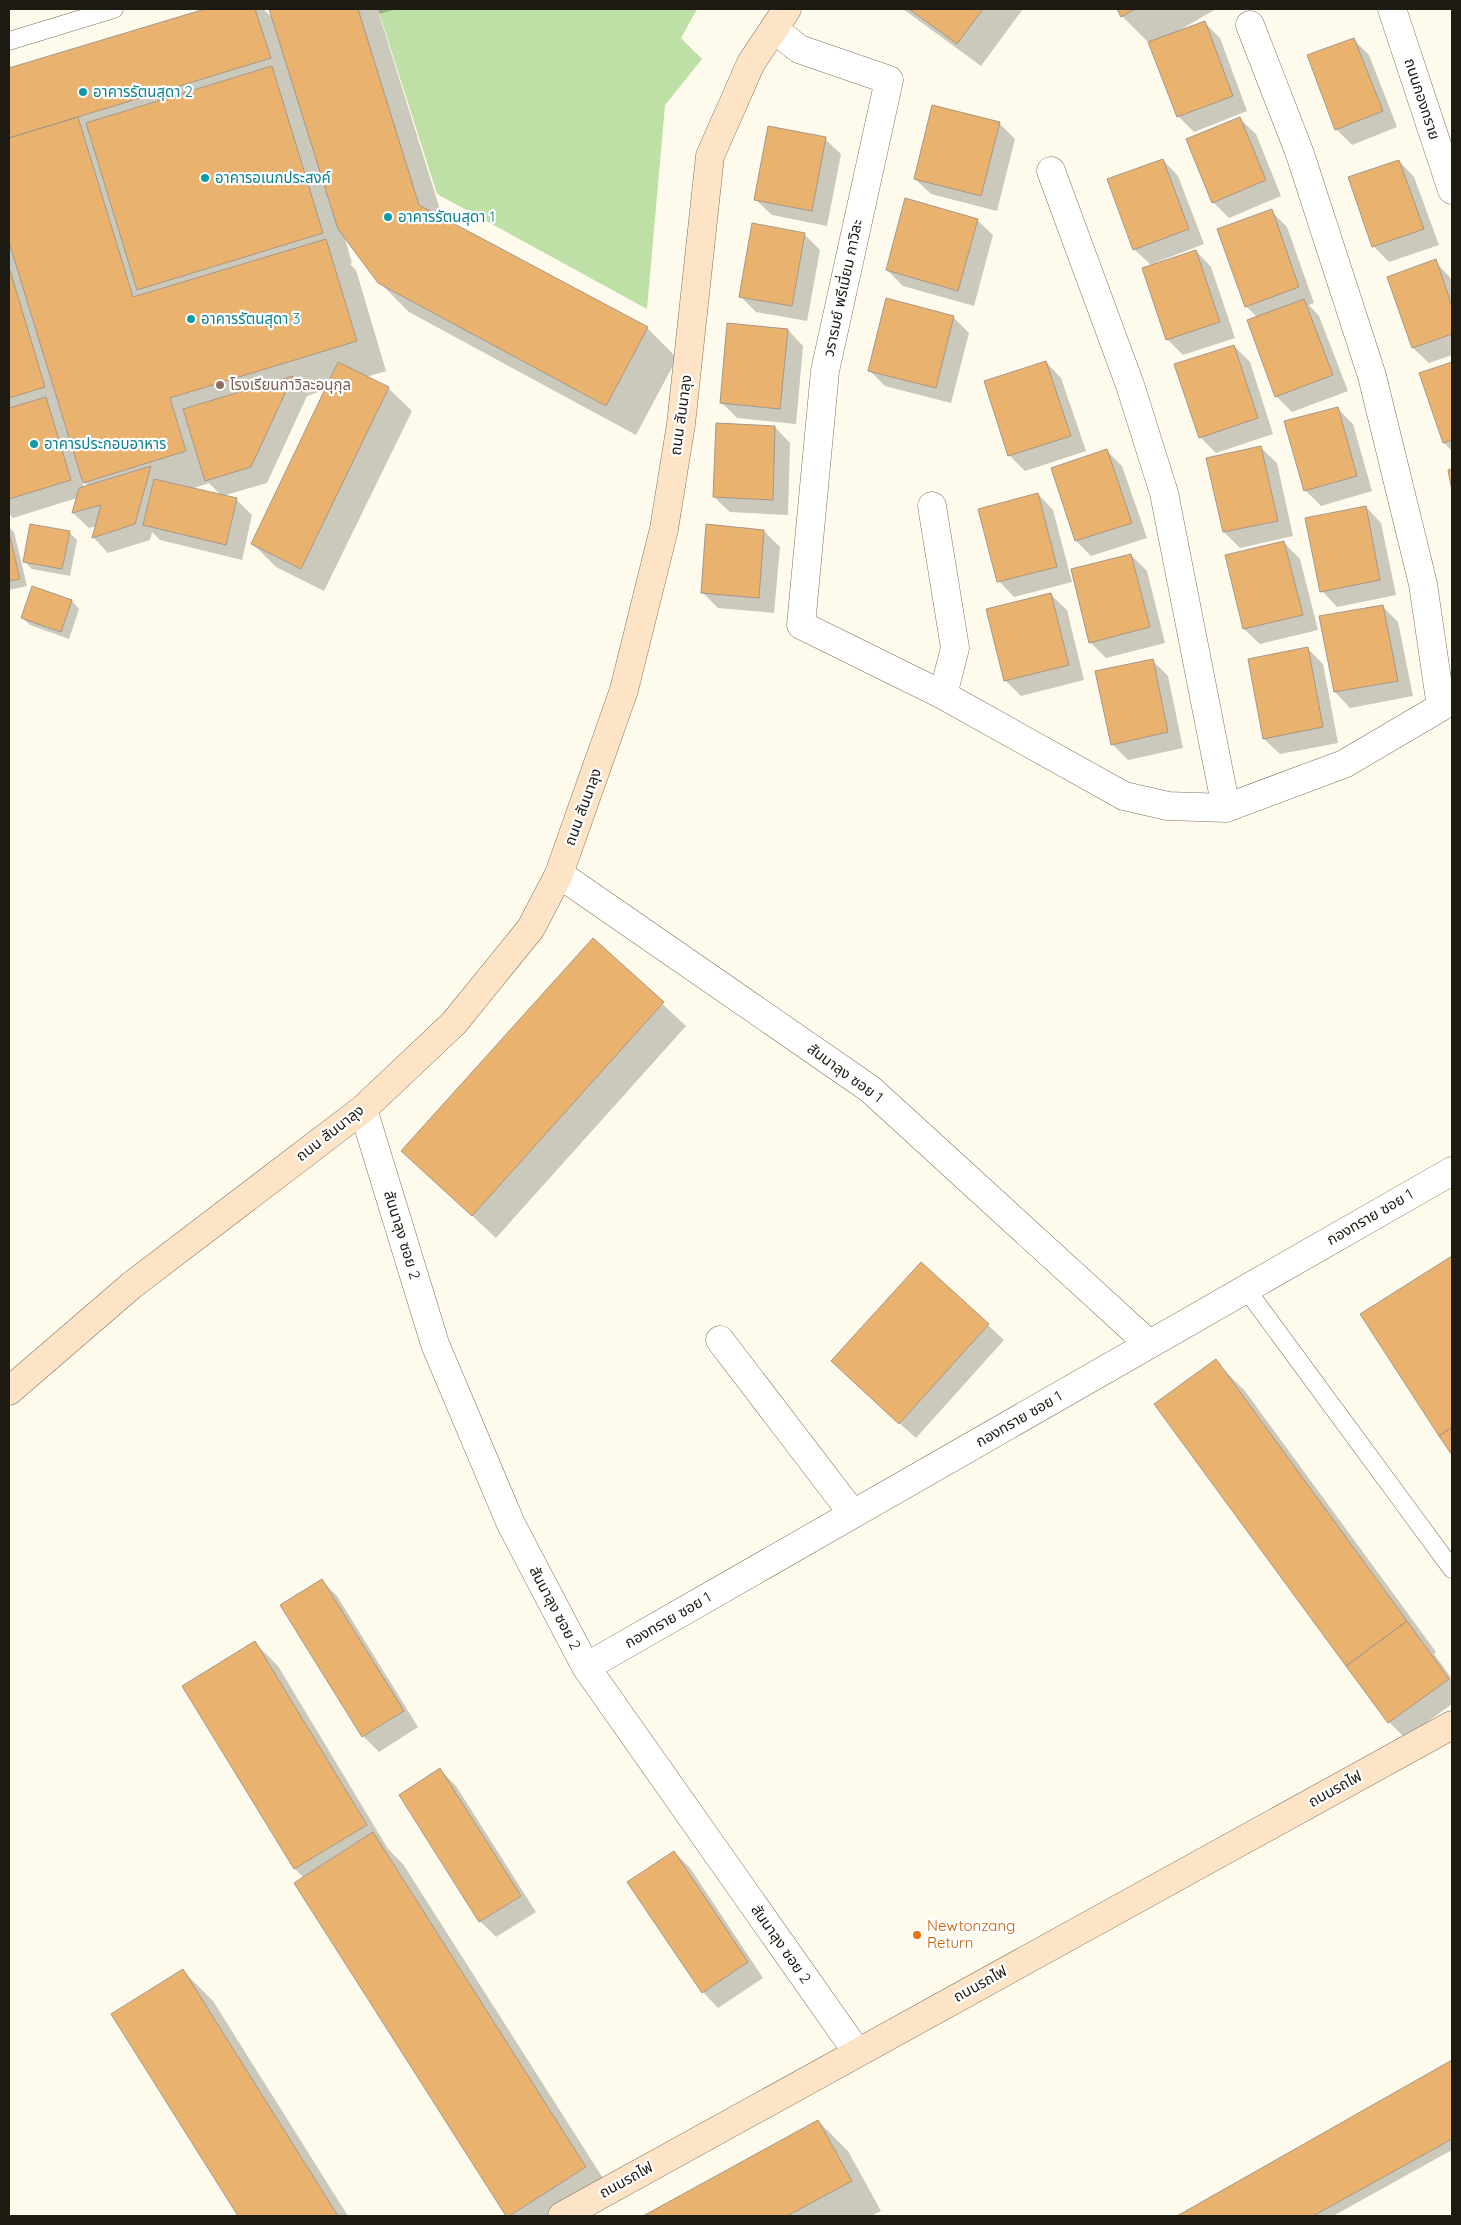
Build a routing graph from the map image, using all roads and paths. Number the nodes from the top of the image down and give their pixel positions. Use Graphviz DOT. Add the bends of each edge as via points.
graph roads {
  1 [pos="114,9"];
  2 [pos="1392,9"];
  3 [pos="780,19"];
  4 [pos="1250,25"];
  5 [pos="9,41"];
  6 [pos="1051,171"];
  7 [pos="1452,190"];
  8 [pos="932,506"];
  9 [pos="943,695"];
  10 [pos="1226,808"];
  11 [pos="559,874"];
  12 [pos="363,1109"];
  13 [pos="1452,1171"];
  14 [pos="1246,1289"];
  15 [pos="720,1340"];
  16 [pos="1149,1344"];
  17 [pos="9,1391"];
  18 [pos="853,1514"];
  19 [pos="1452,1569"];
  20 [pos="586,1667"];
  21 [pos="1452,1725"];
  22 [pos="857,2052"];
  23 [pos="562,2216"];
  1 -- 5 [label="lane"];
  2 -- 7 [label="street, ถนนกองทราย"];
  3 -- 9 [label="street, วรารมย์ พรีเมี่ยม กาวิละ" via="799,49 889,80 825,371 801,625"];
  3 -- 11 [label="street, ถนน สันนาลุง" via="751,63 710,156 681,424 664,528 624,690"];
  4 -- 10 [label="street" via="1300,154 1372,376 1424,584 1441,707 1344,764"];
  6 -- 10 [label="street" via="1130,385 1164,493"];
  8 -- 9 [label="street" via="955,648"];
  9 -- 10 [label="street" via="1124,796 1168,806"];
  11 -- 12 [label="street, ถนน สันนาลุง" via="531,928 454,1023"];
  11 -- 16 [label="street, สันนาลุง ซอย 1" via="870,1088"];
  12 -- 17 [label="street, ถนน สันนาลุง" via="132,1285"];
  12 -- 20 [label="street, สันนาลุง ซอย 2" via="435,1344 511,1524"];
  13 -- 14 [label="street, กองทราย ซอย 1"];
  14 -- 16 [label="street, กองทราย ซอย 1"];
  14 -- 19 [label="lane"];
  15 -- 18 [label="street"];
  16 -- 18 [label="street, กองทราย ซอย 1"];
  18 -- 20 [label="street, กองทราย ซอย 1"];
  20 -- 22 [label="street, สันนาลุง ซอย 2"];
  21 -- 22 [label="street, ถนนรถไฟ"];
  22 -- 23 [label="street, ถนนรถไฟ"];
}
